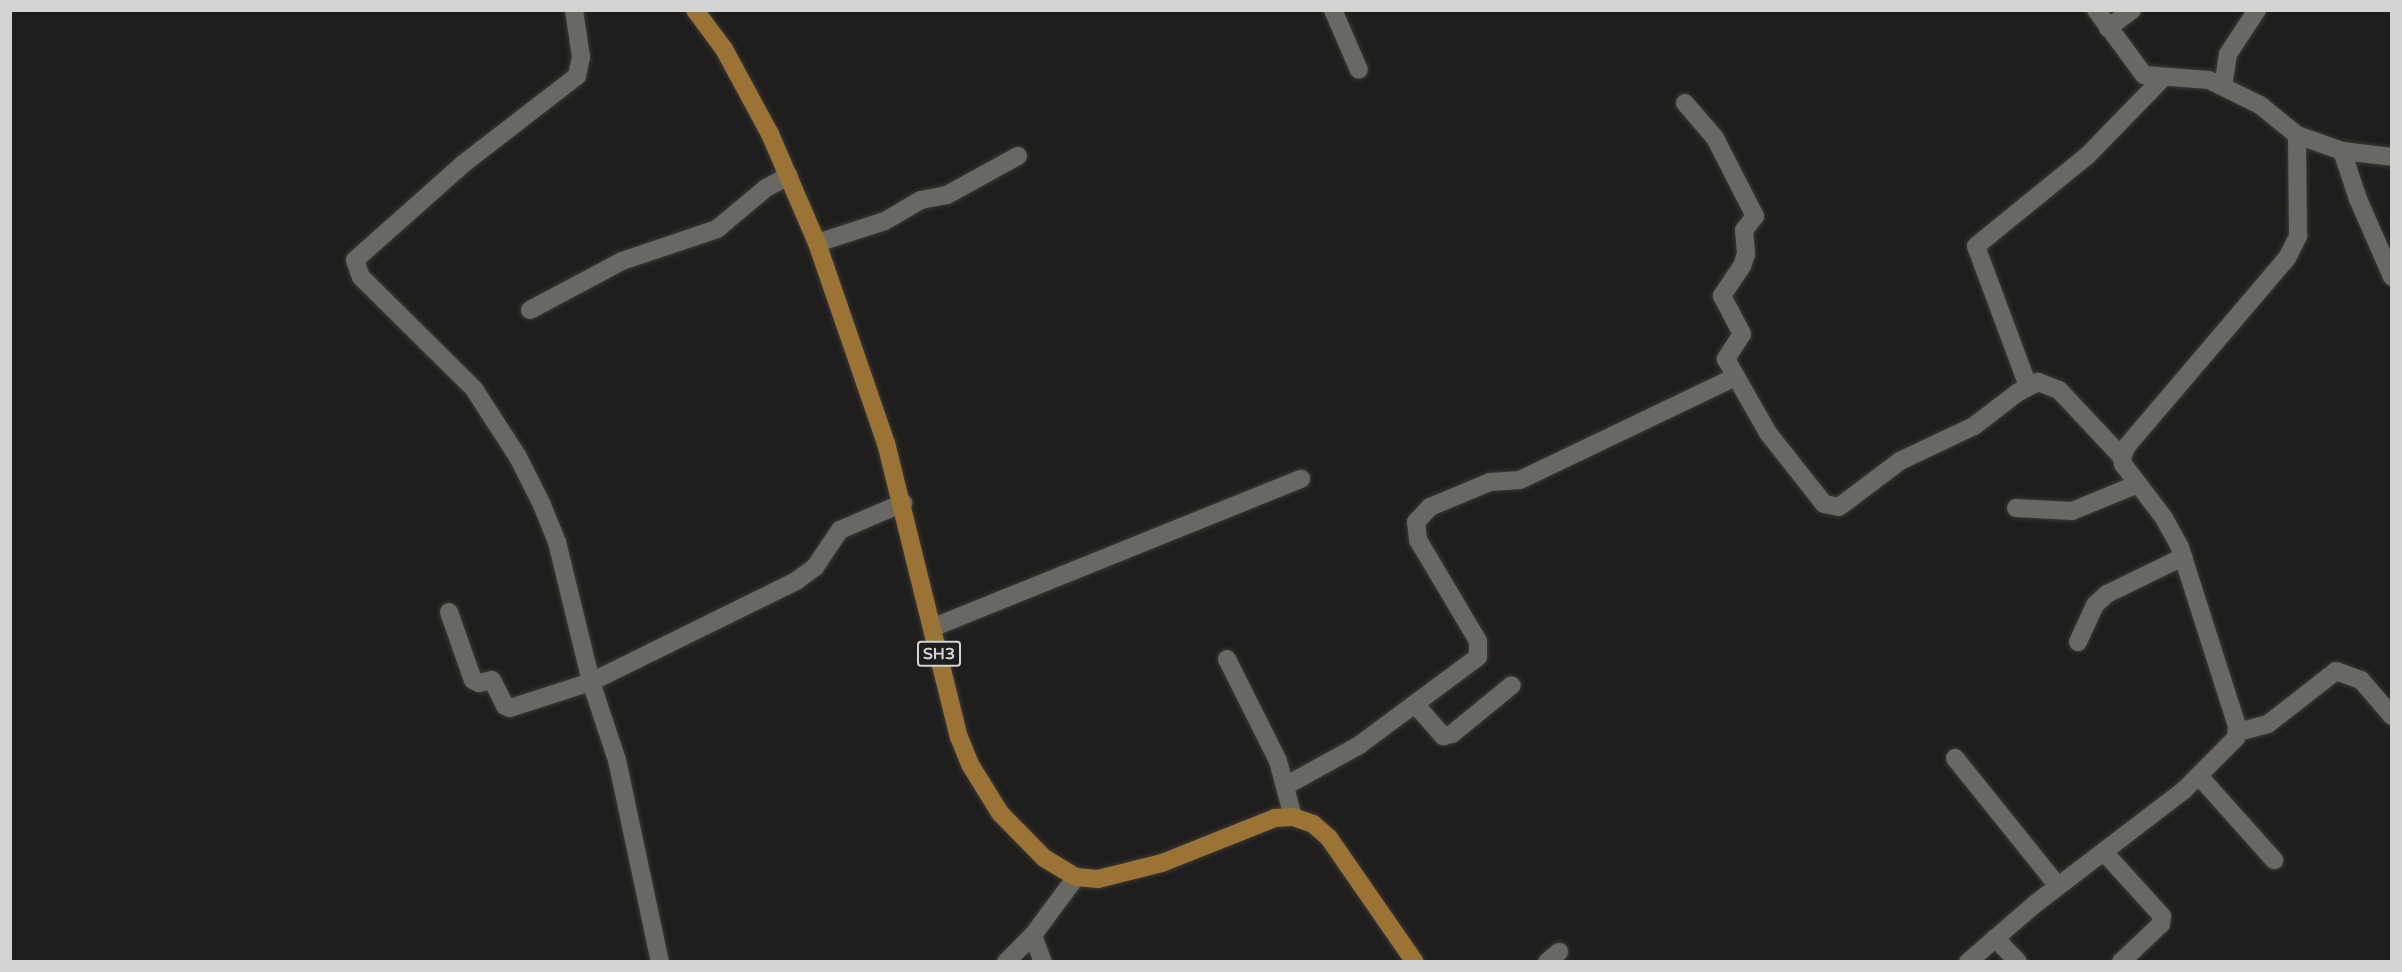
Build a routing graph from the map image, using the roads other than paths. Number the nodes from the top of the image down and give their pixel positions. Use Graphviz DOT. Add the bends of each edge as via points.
graph roads {
  1 [pos="574,10"];
  2 [pos="695,10"];
  3 [pos="1333,10"];
  4 [pos="2096,10"];
  5 [pos="2132,10"];
  6 [pos="2257,10"];
  7 [pos="2108,28"];
  8 [pos="1359,69"];
  9 [pos="2162,79"];
  10 [pos="2223,86"];
  11 [pos="1685,104"];
  12 [pos="2297,135"];
  13 [pos="2342,151"];
  14 [pos="1018,156"];
  15 [pos="2391,157"];
  16 [pos="789,176"];
  17 [pos="817,243"];
  18 [pos="2391,277"];
  19 [pos="530,310"];
  20 [pos="1735,377"];
  21 [pos="2028,386"];
  22 [pos="2122,457"];
  23 [pos="1301,479"];
  24 [pos="2138,484"];
  25 [pos="903,503"];
  26 [pos="2016,508"];
  27 [pos="2183,557"];
  28 [pos="449,612"];
  29 [pos="934,627"];
  30 [pos="2078,642"];
  31 [pos="1227,659"];
  32 [pos="591,682"];
  33 [pos="1512,685"];
  34 [pos="1415,704"];
  35 [pos="2391,716"];
  36 [pos="2238,732"];
  37 [pos="1955,758"];
  38 [pos="2199,776"];
  39 [pos="1287,785"];
  40 [pos="1293,817"];
  41 [pos="2104,852"];
  42 [pos="2274,860"];
  43 [pos="1076,877"];
  44 [pos="2058,886"];
  45 [pos="1032,935"];
  46 [pos="1995,938"];
  47 [pos="660,962"];
  48 [pos="1006,962"];
  49 [pos="1043,962"];
  50 [pos="1415,962"];
  51 [pos="1968,962"];
  52 [pos="2018,962"];
  53 [pos="2121,962"];
  1 -- 32 [label="street" via="581,57 577,76 462,165 355,260 361,277 474,389 518,457 557,542"];
  2 -- 16 [label="main road, SH3" via="723,49"];
  3 -- 8 [label="street"];
  4 -- 7 [label="street"];
  5 -- 7 [label="street"];
  6 -- 10 [label="street" via="2228,54"];
  7 -- 9 [label="street" via="2144,75"];
  9 -- 10 [label="street" via="2192,77"];
  9 -- 21 [label="street" via="2088,155 1976,246"];
  10 -- 12 [label="street" via="2260,105"];
  11 -- 20 [label="street" via="1715,138 1755,216 1744,230 1746,254 1742,266 1722,296 1742,334 1725,355"];
  12 -- 13 [label="street"];
  12 -- 22 [label="street" via="2299,228 2287,258 2127,446"];
  13 -- 15 [label="street"];
  13 -- 18 [label="street"];
  14 -- 17 [label="street" via="948,195 921,200 885,221"];
  16 -- 17 [label="main road, SH3"];
  16 -- 19 [label="street" via="766,188 717,229 622,261"];
  17 -- 25 [label="main road, SH3"];
  20 -- 21 [label="street" via="1768,433 1831,509 1900,461 1974,426"];
  20 -- 34 [label="street" via="1520,480 1490,482 1430,507 1420,517 1414,528 1418,540 1478,641 1480,651 1478,657"];
  21 -- 22 [label="street" via="2038,382 2059,390"];
  22 -- 24 [label="street"];
  23 -- 29 [label="street"];
  24 -- 26 [label="street" via="2072,511"];
  24 -- 27 [label="street" via="2164,518"];
  25 -- 29 [label="main road, SH3"];
  25 -- 32 [label="street" via="840,530 808,574"];
  27 -- 30 [label="street" via="2107,594 2095,605"];
  27 -- 36 [label="street"];
  28 -- 32 [label="street" via="473,680 492,680 507,708"];
  29 -- 43 [label="main road, SH3" via="958,737 983,789 1023,840"];
  31 -- 39 [label="street"];
  32 -- 47 [label="street" via="617,760"];
  33 -- 34 [label="street" via="1452,734 1443,736"];
  34 -- 39 [label="street" via="1326,766"];
  35 -- 36 [label="street" via="2361,680 2336,671 2268,724"];
  36 -- 38 [label="street"];
  37 -- 44 [label="street"];
  38 -- 41 [label="street"];
  38 -- 42 [label="street"];
  39 -- 40 [label="street"];
  40 -- 43 [label="main road" via="1252,825 1126,874 1098,879"];
  40 -- 50 [label="main road" via="1313,824 1329,838"];
  41 -- 44 [label="street"];
  41 -- 53 [label="street" via="2162,916 2161,924"];
  43 -- 45 [label="street"];
  44 -- 46 [label="street"];
  45 -- 48 [label="street"];
  45 -- 49 [label="street"];
  46 -- 51 [label="street"];
  46 -- 52 [label="street"];
}
